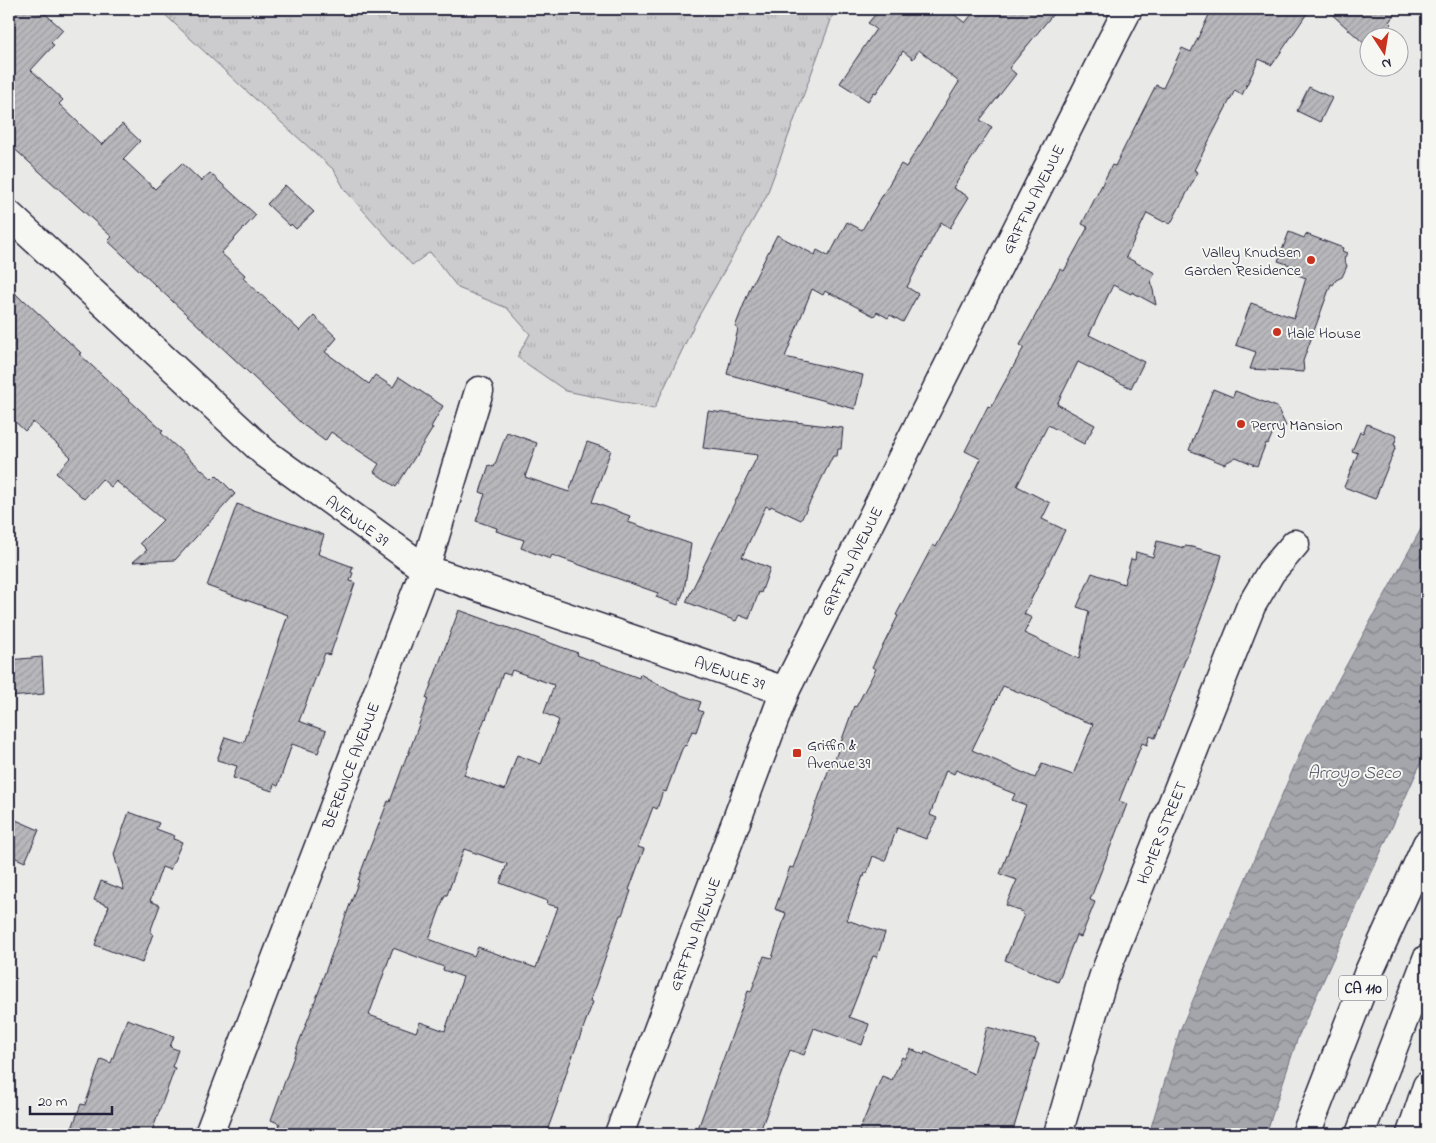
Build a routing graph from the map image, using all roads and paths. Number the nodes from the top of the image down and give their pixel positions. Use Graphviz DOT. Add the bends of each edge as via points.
graph roads {
  1 [pos="1128,9"];
  2 [pos="9,216"];
  3 [pos="478,391"];
  4 [pos="1295,544"];
  5 [pos="425,570"];
  6 [pos="785,691"];
  7 [pos="1427,844"];
  8 [pos="1427,959"];
  9 [pos="1427,1086"];
  10 [pos="209,1134"];
  11 [pos="619,1134"];
  12 [pos="1058,1134"];
  13 [pos="1306,1134"];
  14 [pos="1360,1134"];
  15 [pos="1411,1134"];
  1 -- 6 [label="main road, GRIFFIN AVENUE"];
  2 -- 5 [label="main road, AVENUE 39" via="265,453"];
  3 -- 5 [label="main road, BERENICE AVENUE"];
  4 -- 12 [label="main road, HOMER STREET" via="1271,572 1251,606 1103,978"];
  5 -- 6 [label="main road, AVENUE 39"];
  5 -- 10 [label="main road, BERENICE AVENUE"];
  6 -- 11 [label="main road, GRIFFIN AVENUE"];
  7 -- 13 [label="main road, CA 110" via="1368,974"];
  8 -- 14 [label="main road, CA 110"];
  9 -- 15 [label="main road"];
}
